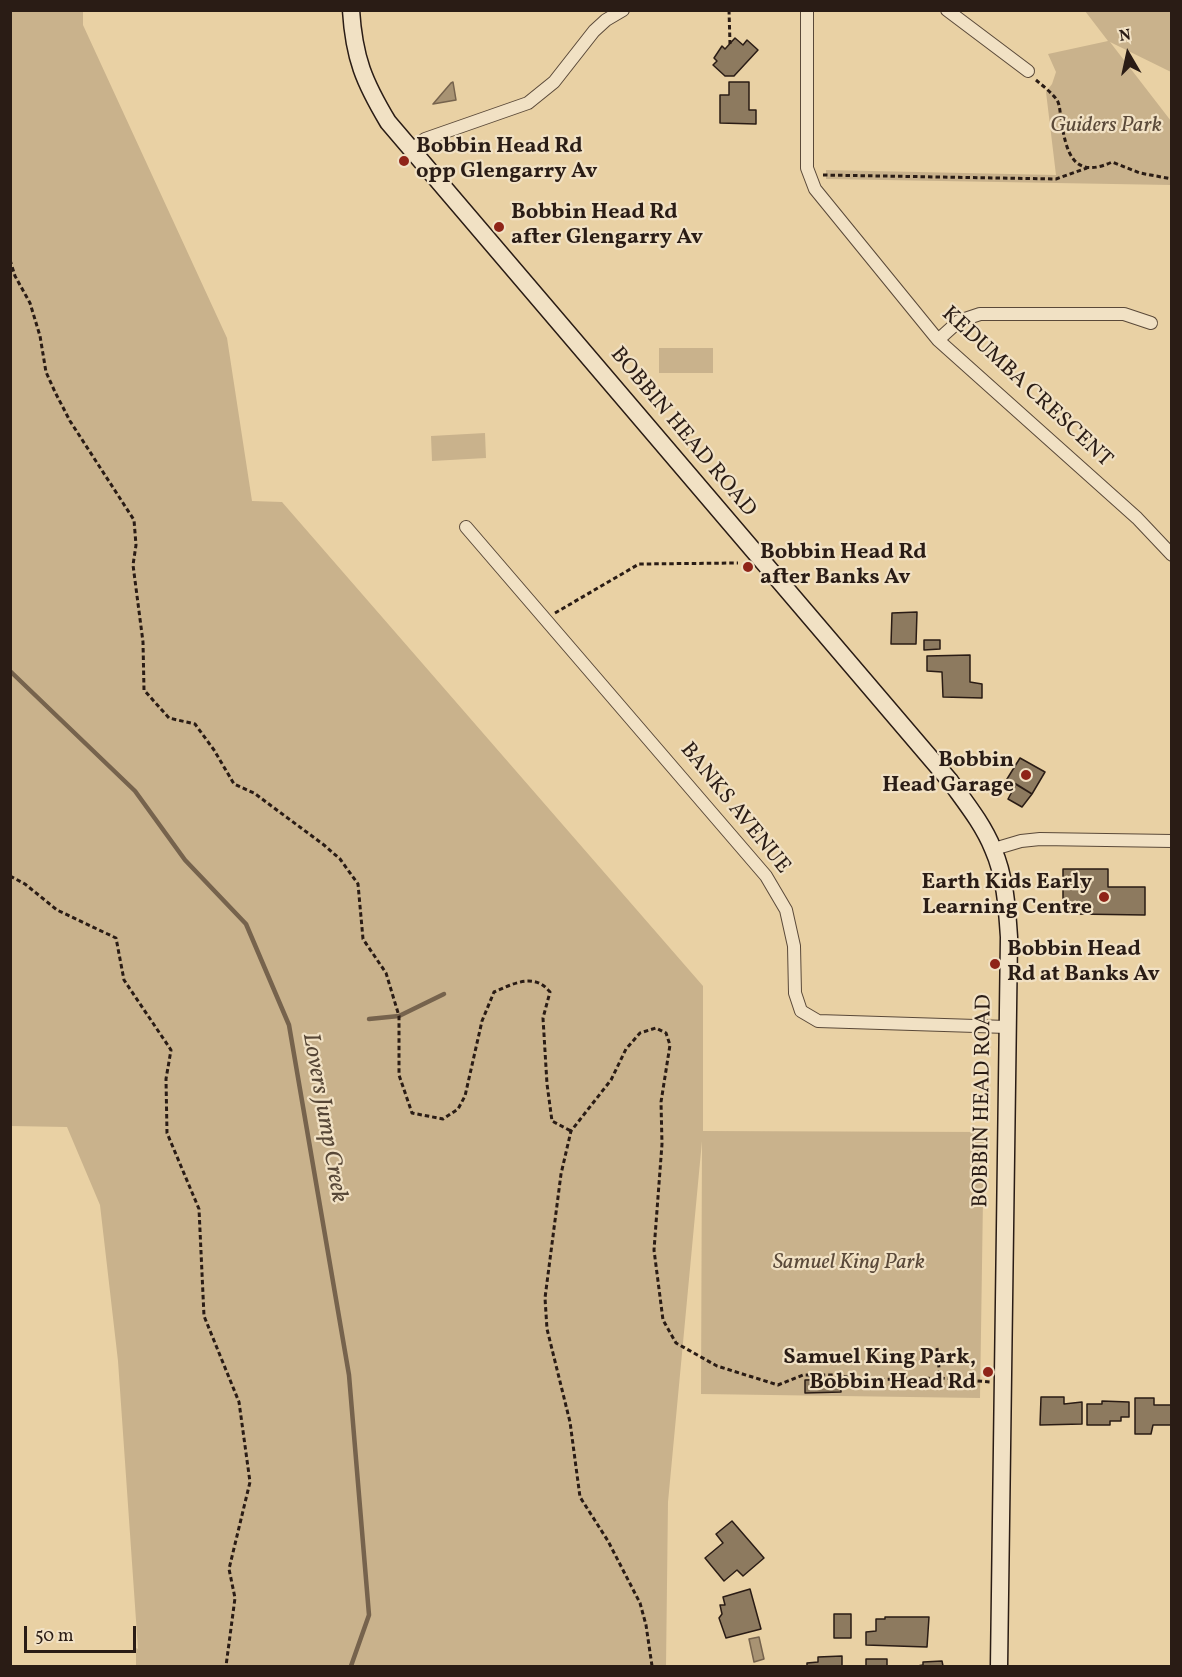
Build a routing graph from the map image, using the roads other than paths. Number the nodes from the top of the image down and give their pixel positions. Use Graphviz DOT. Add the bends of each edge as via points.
graph roads {
  1 [pos="351,10"];
  2 [pos="623,10"];
  3 [pos="807,10"];
  4 [pos="947,10"];
  5 [pos="1028,71"];
  6 [pos="411,150"];
  7 [pos="1151,323"];
  8 [pos="938,340"];
  9 [pos="466,527"];
  10 [pos="1172,555"];
  11 [pos="1172,841"];
  12 [pos="994,849"];
  13 [pos="1007,1027"];
  14 [pos="999,1666"];
  1 -- 6 [label="main road, BOBBIN HEAD ROAD" via="363,78 388,122"];
  2 -- 6 [label="street" via="594,31 554,82 528,103 424,139"];
  3 -- 8 [label="street, KEDUMBA CRESCENT" via="809,175 815,189"];
  4 -- 5 [label="street"];
  6 -- 12 [label="main road, BOBBIN HEAD ROAD" via="950,781"];
  7 -- 8 [label="street" via="1124,314 980,314 959,321"];
  8 -- 10 [label="street, KEDUMBA CRESCENT" via="1137,518"];
  9 -- 13 [label="street, BANKS AVENUE" via="766,876 786,910 794,946 795,993 801,1011 818,1021"];
  11 -- 12 [label="street" via="1040,839"];
  12 -- 13 [label="main road, BOBBIN HEAD ROAD" via="1002,878 1009,937"];
  13 -- 14 [label="main road, BOBBIN HEAD ROAD"];
}
